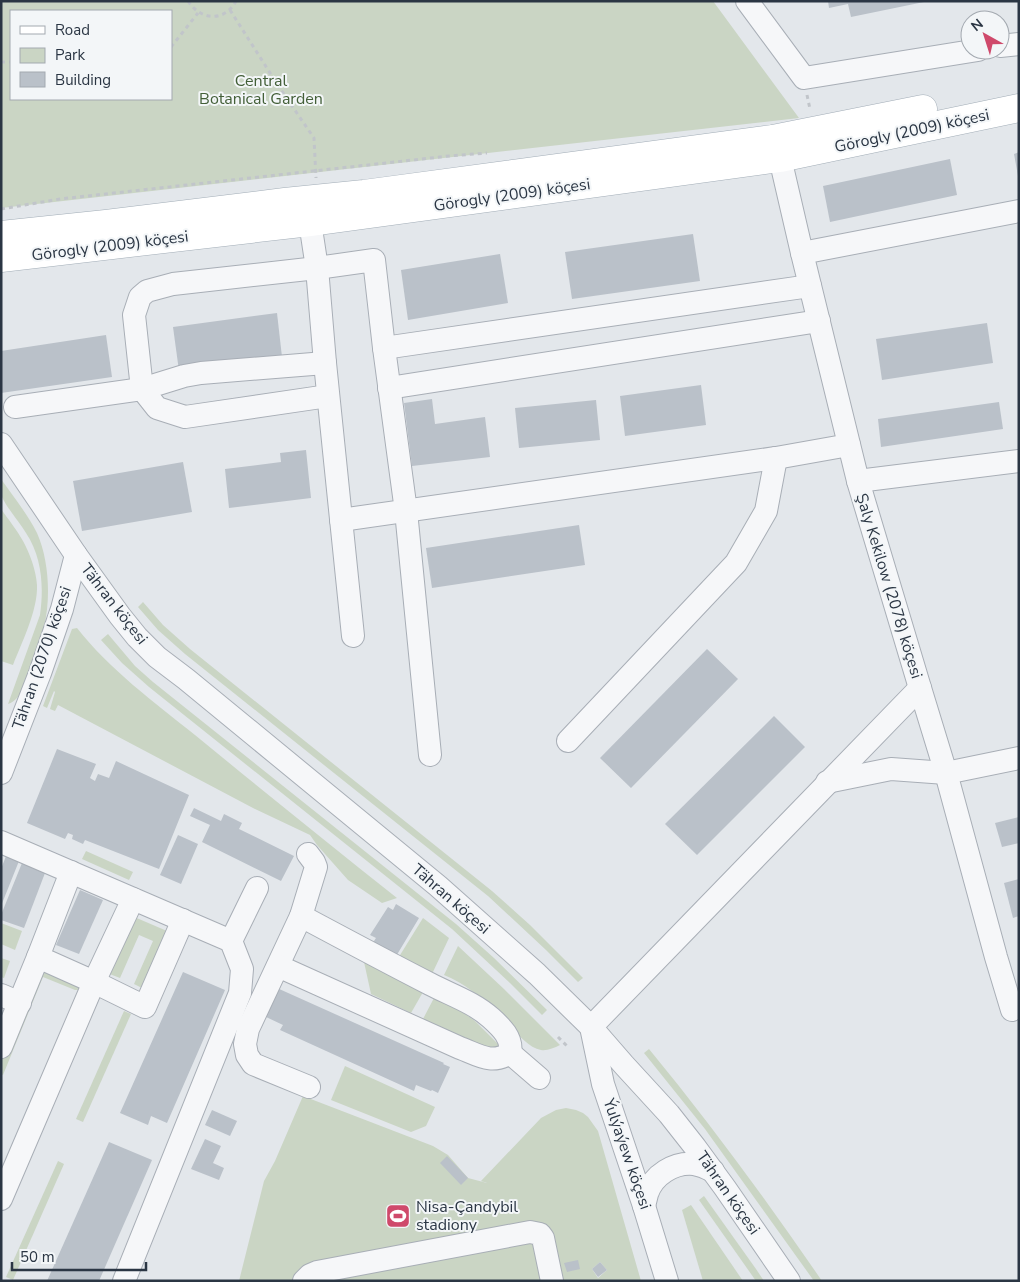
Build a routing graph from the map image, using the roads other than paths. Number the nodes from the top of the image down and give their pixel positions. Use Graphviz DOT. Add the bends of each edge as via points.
graph roads {
  1 [pos="747,1"];
  2 [pos="960,53"];
  3 [pos="1019,90"];
  4 [pos="1019,108"];
  5 [pos="780,158"];
  6 [pos="314,211"];
  7 [pos="1019,211"];
  8 [pos="1,235"];
  9 [pos="802,253"];
  10 [pos="1,258"];
  11 [pos="317,268"];
  12 [pos="810,286"];
  13 [pos="819,321"];
  14 [pos="384,348"];
  15 [pos="325,363"];
  16 [pos="389,388"];
  17 [pos="142,389"];
  18 [pos="328,396"];
  19 [pos="15,407"];
  20 [pos="1,444"];
  21 [pos="849,445"];
  22 [pos="776,458"];
  23 [pos="1019,461"];
  24 [pos="858,481"];
  25 [pos="406,511"];
  26 [pos="341,520"];
  27 [pos="76,554"];
  28 [pos="353,636"];
  29 [pos="920,688"];
  30 [pos="11,719"];
  31 [pos="568,741"];
  32 [pos="430,756"];
  33 [pos="1019,758"];
  34 [pos="1,773"];
  35 [pos="946,773"];
  36 [pos="827,782"];
  37 [pos="1,842"];
  38 [pos="308,854"];
  39 [pos="70,872"];
  40 [pos="257,888"];
  41 [pos="132,899"];
  42 [pos="301,916"];
  43 [pos="183,920"];
  44 [pos="231,941"];
  45 [pos="38,957"];
  46 [pos="278,966"];
  47 [pos="94,982"];
  48 [pos="10,999"];
  49 [pos="1012,1010"];
  50 [pos="591,1027"];
  51 [pos="1,1048"];
  52 [pos="510,1053"];
  53 [pos="539,1078"];
  54 [pos="309,1087"];
  55 [pos="713,1171"];
  56 [pos="1,1199"];
  57 [pos="644,1206"];
  58 [pos="124,1281"];
  59 [pos="304,1281"];
  60 [pos="552,1281"];
  61 [pos="667,1281"];
  62 [pos="789,1281"];
  1 -- 2 [label="street" via="804,78"];
  3 -- 6 [label="main road, Görogly (2009) köçesi" via="773,139 364,194"];
  4 -- 5 [label="main road, Görogly (2009) köçesi"];
  5 -- 6 [label="main road, Görogly (2009) köçesi"];
  5 -- 9 [label="street, Şaly Kekilow (2078) köçesi"];
  6 -- 8 [label="main road, Görogly (2009) köçesi" via="285,202"];
  6 -- 10 [label="main road, Görogly (2009) köçesi"];
  6 -- 11 [label="street"];
  7 -- 9 [label="street"];
  9 -- 12 [label="street, Şaly Kekilow (2078) köçesi"];
  11 -- 14 [label="street" via="374,260"];
  11 -- 15 [label="street"];
  11 -- 17 [label="street" via="173,284 147,291 140,297 134,315"];
  12 -- 13 [label="street, Şaly Kekilow (2078) köçesi"];
  12 -- 14 [label="street"];
  13 -- 16 [label="street"];
  13 -- 21 [label="street, Şaly Kekilow (2078) köçesi"];
  14 -- 16 [label="street"];
  15 -- 17 [label="street" via="201,373"];
  15 -- 18 [label="street"];
  16 -- 25 [label="street"];
  17 -- 18 [label="street" via="157,408 185,417"];
  17 -- 19 [label="street"];
  18 -- 26 [label="street"];
  20 -- 27 [label="street"];
  21 -- 22 [label="street"];
  21 -- 24 [label="street, Şaly Kekilow (2078) köçesi"];
  22 -- 25 [label="street"];
  22 -- 31 [label="street" via="766,511 736,563"];
  23 -- 24 [label="street"];
  24 -- 29 [label="street, Şaly Kekilow (2078) köçesi"];
  25 -- 26 [label="street"];
  25 -- 32 [label="street"];
  26 -- 28 [label="street"];
  27 -- 30 [label="street, Tähran (2070) köçesi" via="62,609 40,673"];
  27 -- 50 [label="street, Tähran köçesi" via="120,616 158,657 438,886"];
  29 -- 35 [label="street, Şaly Kekilow (2078) köçesi"];
  29 -- 36 [label="street"];
  30 -- 34 [label="street, Tähran (2070) köçesi"];
  33 -- 35 [label="street"];
  35 -- 36 [label="street" via="891,769"];
  35 -- 49 [label="street, Şaly Kekilow (2078) köçesi"];
  36 -- 50 [label="street"];
  37 -- 39 [label="street"];
  38 -- 42 [label="street" via="316,867"];
  39 -- 41 [label="street"];
  39 -- 45 [label="street"];
  40 -- 44 [label="street"];
  41 -- 43 [label="street"];
  41 -- 47 [label="street"];
  42 -- 46 [label="street"];
  42 -- 52 [label="street" via="480,1009 510,1040"];
  43 -- 44 [label="street"];
  43 -- 47 [label="street" via="145,1007"];
  44 -- 58 [label="street" via="242,969 240,993"];
  45 -- 47 [label="street"];
  45 -- 48 [label="street"];
  46 -- 52 [label="street" via="490,1060"];
  46 -- 54 [label="street" via="248,1029 246,1056 253,1064"];
  47 -- 56 [label="street"];
  48 -- 51 [label="street"];
  50 -- 55 [label="street, Tähran köçesi" via="669,1114"];
  50 -- 57 [label="street, Ýulýaýew köçesi" via="603,1084"];
  52 -- 53 [label="street"];
  55 -- 57 [label="street" via="692,1164 669,1168 653,1183"];
  55 -- 62 [label="street, Tähran köçesi"];
  57 -- 61 [label="street, Ýulýaýew köçesi"];
  59 -- 60 [label="street" via="317,1272 530,1232 543,1238"];
}
